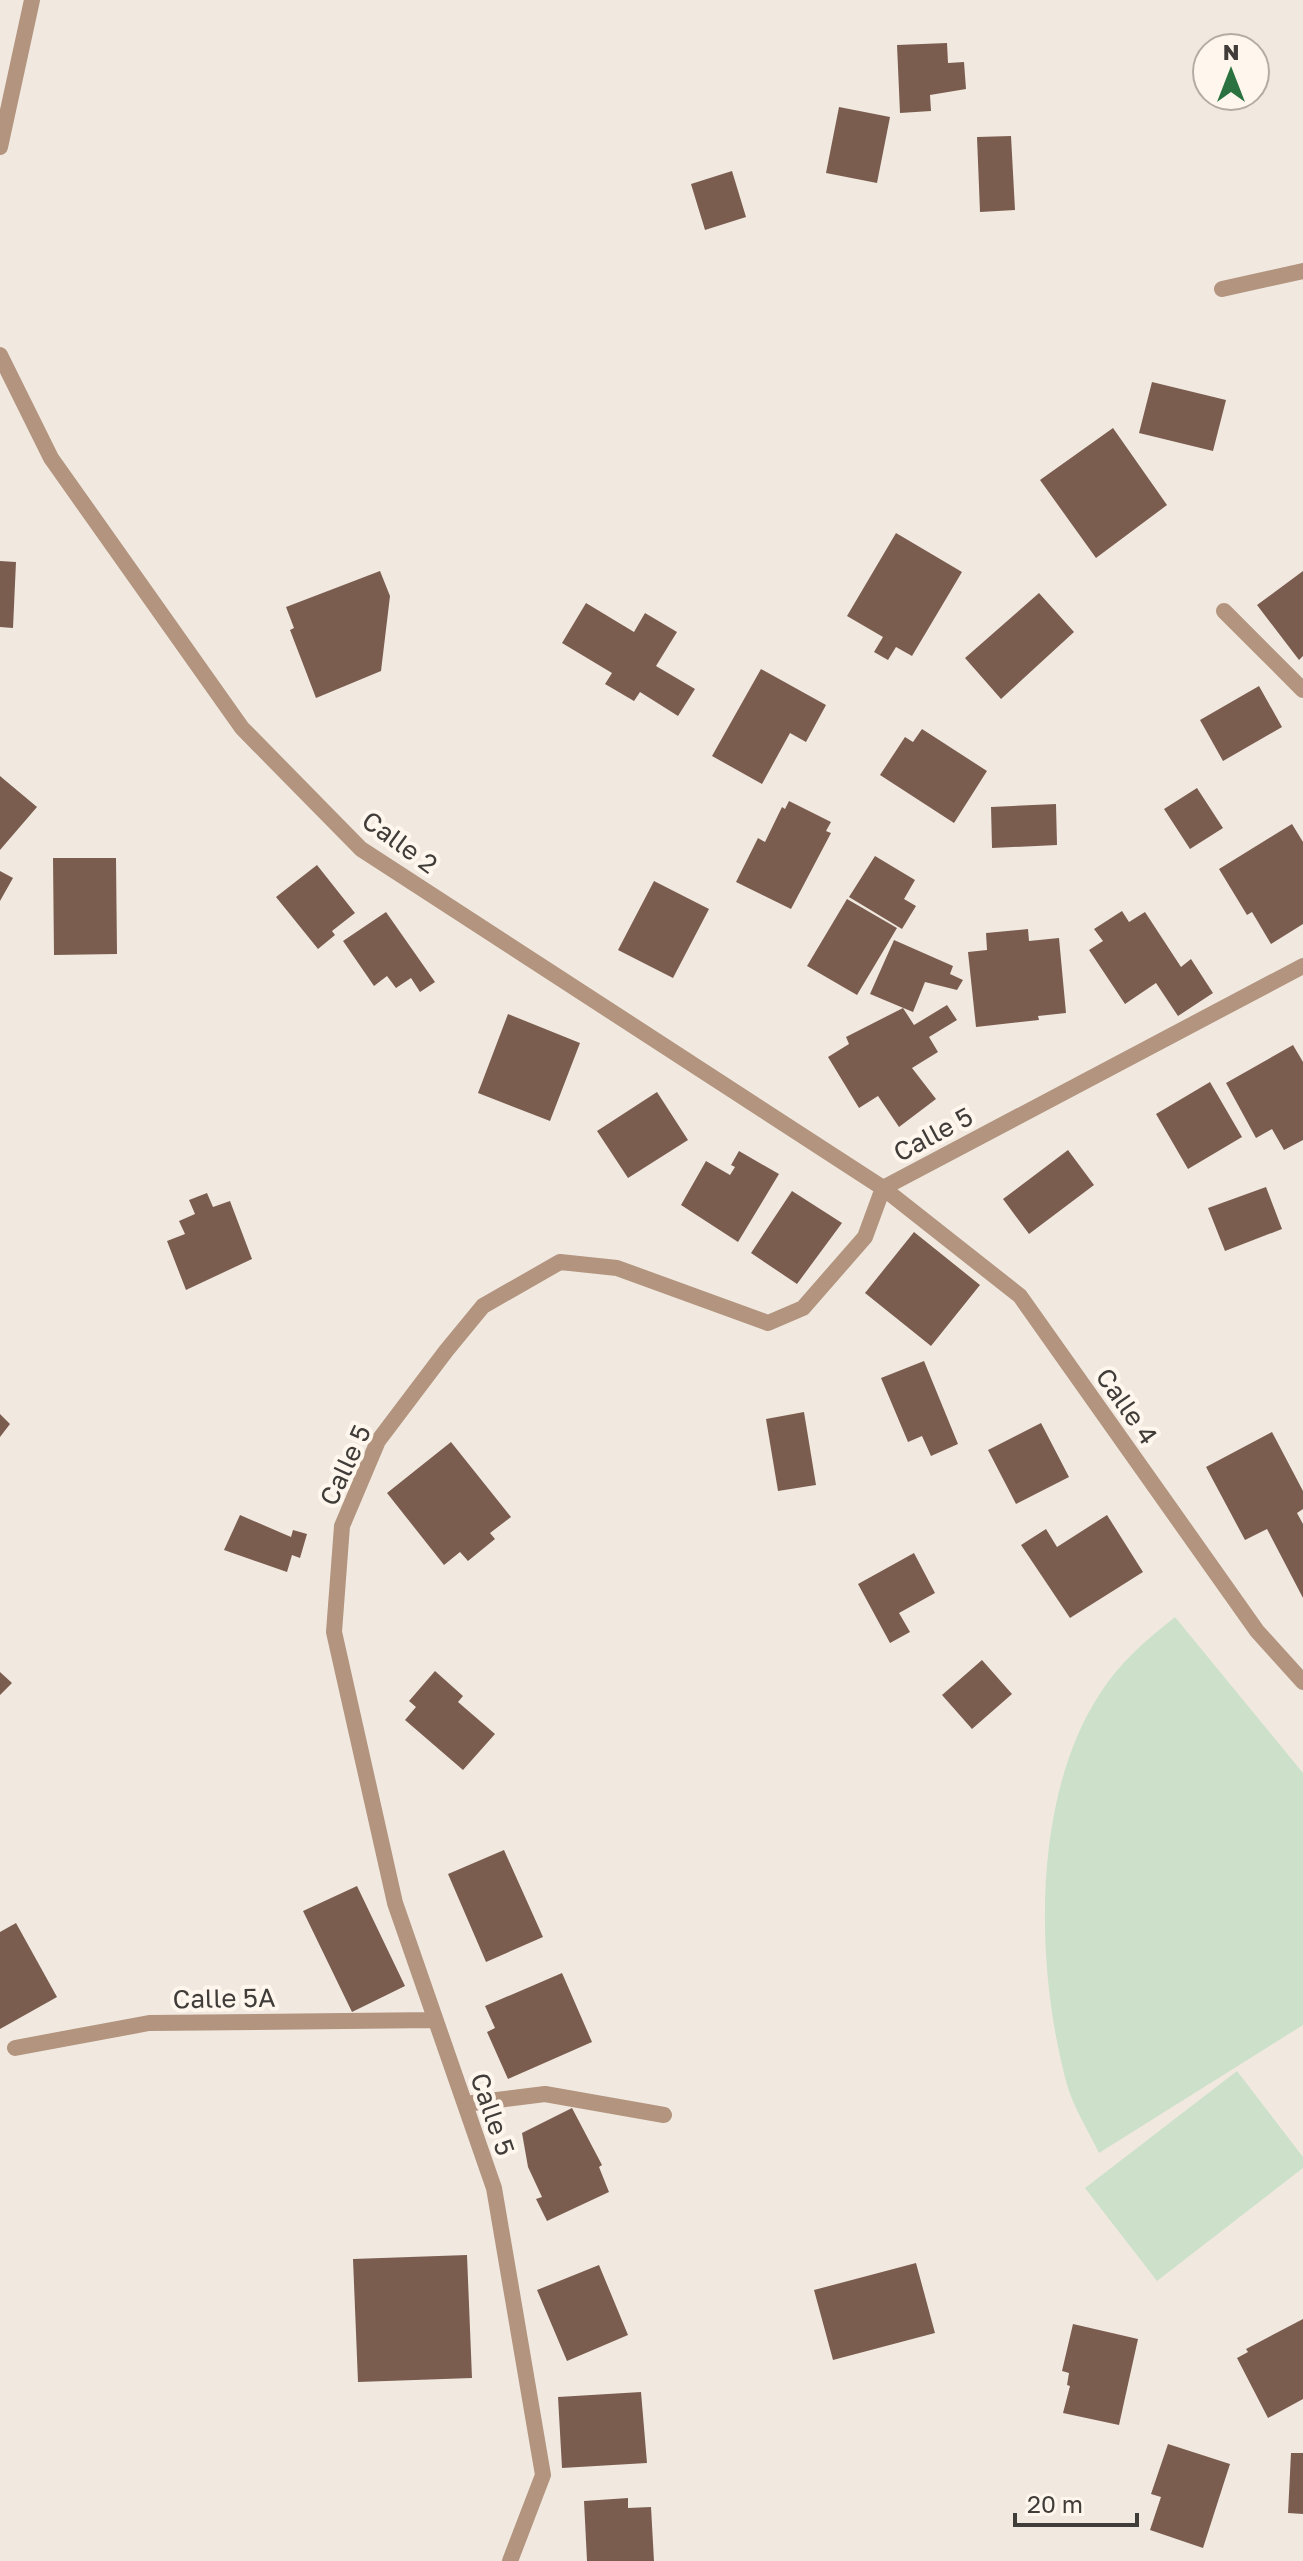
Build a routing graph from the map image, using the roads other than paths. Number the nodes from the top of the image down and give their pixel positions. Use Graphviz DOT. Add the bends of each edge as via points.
graph roads {
  1 [pos="32,0"];
  2 [pos="0,147"];
  3 [pos="1303,271"];
  4 [pos="1222,289"];
  5 [pos="0,355"];
  6 [pos="1224,611"];
  7 [pos="1303,690"];
  8 [pos="1303,966"];
  9 [pos="883,1188"];
  10 [pos="1303,1682"];
  11 [pos="435,2020"];
  12 [pos="15,2048"];
  13 [pos="465,2104"];
  14 [pos="664,2115"];
  15 [pos="510,2561"];
  1 -- 2 [label="street"];
  3 -- 4 [label="street"];
  5 -- 9 [label="street, Calle 2" via="51,458 242,728 361,849"];
  6 -- 7 [label="street"];
  8 -- 9 [label="street, Calle 5"];
  9 -- 10 [label="street, Calle 4" via="1020,1296 1257,1631"];
  9 -- 11 [label="street, Calle 5" via="865,1237 803,1308 768,1323 617,1268 560,1262 483,1306 378,1441 342,1526 334,1632 395,1903"];
  11 -- 12 [label="street, Calle 5A" via="149,2023"];
  11 -- 13 [label="street, Calle 5"];
  13 -- 14 [label="street" via="545,2094"];
  13 -- 15 [label="street, Calle 5" via="494,2188 543,2475"];
}
